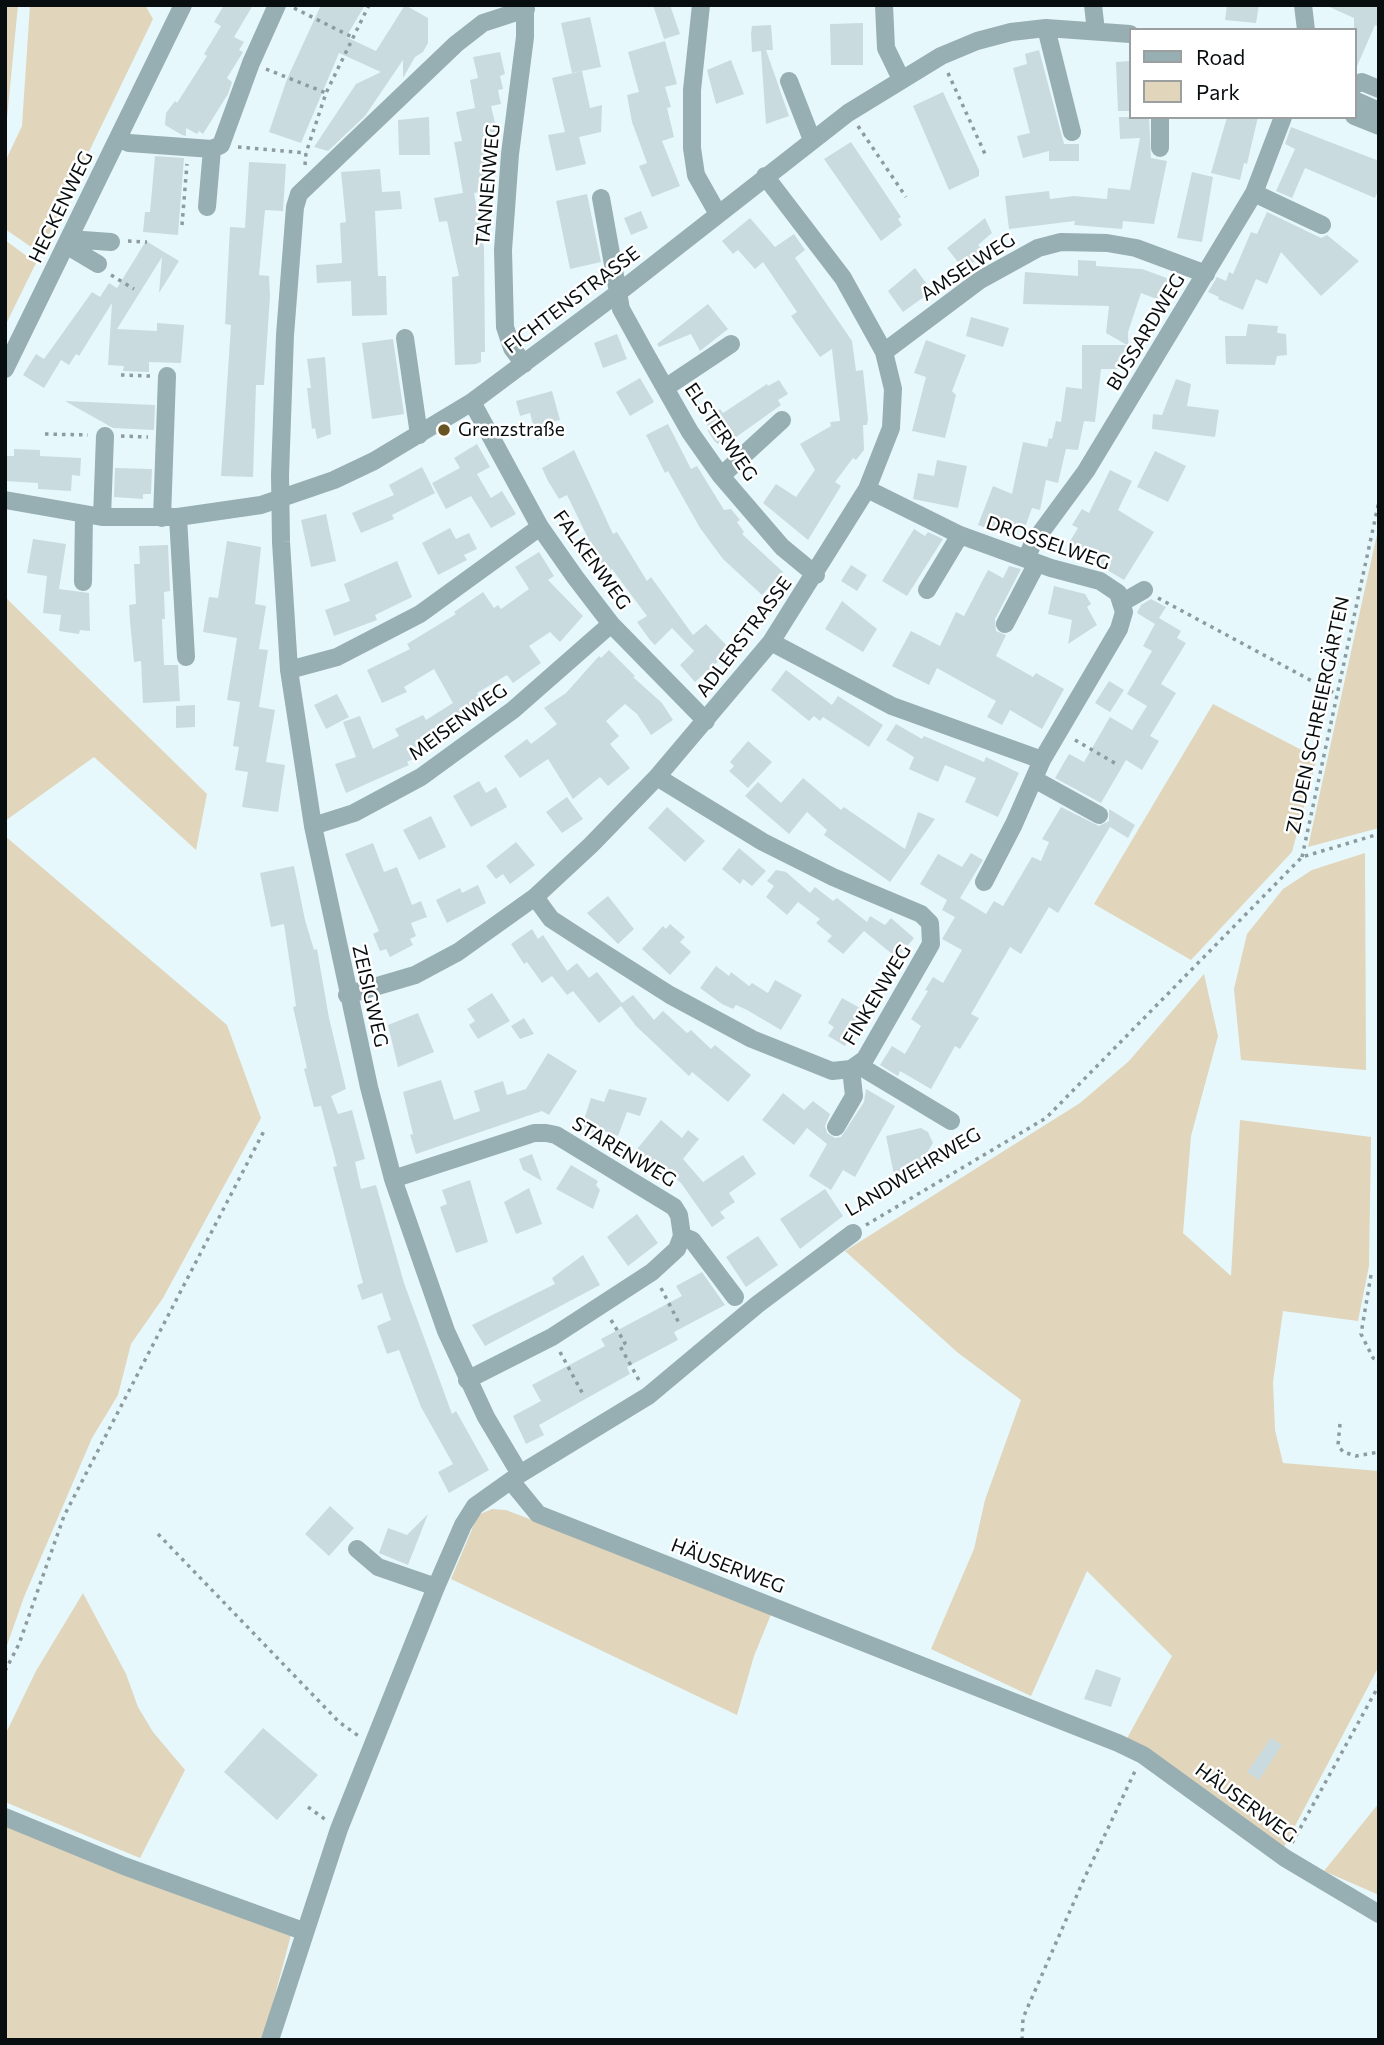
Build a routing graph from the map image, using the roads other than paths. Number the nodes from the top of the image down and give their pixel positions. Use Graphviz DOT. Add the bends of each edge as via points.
graph roads {
  1 [pos="183,5"];
  2 [pos="277,5"];
  3 [pos="701,5"];
  4 [pos="884,5"];
  5 [pos="1093,5"];
  6 [pos="1303,5"];
  7 [pos="525,7"];
  8 [pos="1306,28"];
  9 [pos="1046,29"];
  10 [pos="1096,31"];
  11 [pos="1128,34"];
  12 [pos="901,79"];
  13 [pos="789,81"];
  14 [pos="1356,84"];
  15 [pos="1379,89"];
  16 [pos="1356,101"];
  17 [pos="1379,111"];
  18 [pos="1356,117"];
  19 [pos="1160,119"];
  20 [pos="1282,119"];
  21 [pos="1379,126"];
  22 [pos="1072,132"];
  23 [pos="118,138"];
  24 [pos="812,140"];
  25 [pos="216,147"];
  26 [pos="1160,148"];
  27 [pos="765,176"];
  28 [pos="1254,193"];
  29 [pos="601,198"];
  30 [pos="207,207"];
  31 [pos="718,214"];
  32 [pos="1322,225"];
  33 [pos="67,242"];
  34 [pos="111,242"];
  35 [pos="98,264"];
  36 [pos="1206,274"];
  37 [pos="618,293"];
  38 [pos="405,338"];
  39 [pos="731,344"];
  40 [pos="884,352"];
  41 [pos="524,364"];
  42 [pos="5,369"];
  43 [pos="167,376"];
  44 [pos="665,388"];
  45 [pos="472,402"];
  46 [pos="782,420"];
  47 [pos="419,435"];
  48 [pos="111,436"];
  49 [pos="721,476"];
  50 [pos="867,489"];
  51 [pos="5,500"];
  52 [pos="281,500"];
  53 [pos="93,516"];
  54 [pos="170,517"];
  55 [pos="540,527"];
  56 [pos="960,535"];
  57 [pos="1032,561"];
  58 [pos="816,575"];
  59 [pos="83,582"];
  60 [pos="927,590"];
  61 [pos="1144,590"];
  62 [pos="1122,602"];
  63 [pos="611,624"];
  64 [pos="1005,624"];
  65 [pos="771,642"];
  66 [pos="186,657"];
  67 [pos="289,670"];
  68 [pos="706,721"];
  69 [pos="1042,760"];
  70 [pos="657,777"];
  71 [pos="1034,779"];
  72 [pos="1099,815"];
  73 [pos="313,826"];
  74 [pos="984,882"];
  75 [pos="534,897"];
  76 [pos="347,995"];
  77 [pos="854,1067"];
  78 [pos="951,1121"];
  79 [pos="836,1127"];
  80 [pos="393,1179"];
  81 [pos="853,1233"];
  82 [pos="682,1236"];
  83 [pos="735,1297"];
  84 [pos="467,1380"];
  85 [pos="516,1478"];
  86 [pos="357,1549"];
  87 [pos="436,1587"];
  88 [pos="5,1817"];
  89 [pos="1379,1914"];
  90 [pos="303,1931"];
  91 [pos="270,2040"];
  1 -- 23 [label="street, HECKENWEG"];
  2 -- 25 [label="street"];
  3 -- 31 [label="street" via="692,90 692,148 696,175"];
  4 -- 12 [label="street" via="886,48"];
  5 -- 10 [label="street"];
  6 -- 8 [label="street"];
  7 -- 41 [label="street, TANNENWEG" via="503,250 505,327"];
  7 -- 52 [label="street" via="483,23 465,37 307,184 295,207 285,335"];
  9 -- 10 [label="street, FICHTENSTRASSE"];
  9 -- 12 [label="street, FICHTENSTRASSE" via="977,41"];
  9 -- 22 [label="street"];
  10 -- 11 [label="street, FICHTENSTRASSE"];
  12 -- 24 [label="street, FICHTENSTRASSE"];
  13 -- 24 [label="street"];
  14 -- 15 [label="street"];
  16 -- 17 [label="street"];
  18 -- 21 [label="street"];
  19 -- 26 [label="street"];
  20 -- 28 [label="street, BUSSARDWEG"];
  23 -- 25 [label="street, HECKENWEG" via="129,143"];
  23 -- 33 [label="street, HECKENWEG"];
  24 -- 27 [label="street, FICHTENSTRASSE"];
  25 -- 30 [label="street"];
  27 -- 31 [label="street, FICHTENSTRASSE"];
  27 -- 40 [label="street, ADLERSTRASSE" via="843,278"];
  28 -- 32 [label="street"];
  28 -- 36 [label="street, BUSSARDWEG"];
  29 -- 37 [label="street, ELSTERWEG"];
  31 -- 37 [label="street, FICHTENSTRASSE"];
  33 -- 34 [label="street"];
  33 -- 35 [label="street"];
  33 -- 42 [label="street, HECKENWEG"];
  36 -- 40 [label="street, AMSELWEG" via="1136,248 1061,242 1025,253 980,279"];
  36 -- 57 [label="street, BUSSARDWEG" via="1079,481 1033,543"];
  37 -- 41 [label="street, FICHTENSTRASSE"];
  37 -- 44 [label="street, ELSTERWEG" via="621,309"];
  38 -- 47 [label="street"];
  39 -- 44 [label="street"];
  40 -- 50 [label="street, ADLERSTRASSE" via="893,389 891,428"];
  41 -- 45 [label="street, FICHTENSTRASSE"];
  43 -- 54 [label="street"];
  44 -- 49 [label="street, ELSTERWEG"];
  45 -- 47 [label="street, FICHTENSTRASSE"];
  45 -- 55 [label="street, FALKENWEG"];
  46 -- 49 [label="street"];
  47 -- 52 [label="street, FICHTENSTRASSE" via="334,480"];
  48 -- 53 [label="street"];
  49 -- 58 [label="street, ELSTERWEG" via="782,547"];
  50 -- 56 [label="street, DROSSELWEG"];
  50 -- 58 [label="street, ADLERSTRASSE"];
  51 -- 53 [label="street, FICHTENSTRASSE"];
  52 -- 54 [label="street, FICHTENSTRASSE" via="227,512"];
  52 -- 67 [label="street, ZEISIGWEG"];
  53 -- 54 [label="street, FICHTENSTRASSE"];
  53 -- 59 [label="street"];
  54 -- 66 [label="street"];
  55 -- 63 [label="street, FALKENWEG"];
  55 -- 67 [label="street" via="420,614 337,657"];
  56 -- 57 [label="street, DROSSELWEG"];
  56 -- 60 [label="street"];
  57 -- 62 [label="street, DROSSELWEG" via="1111,586"];
  57 -- 64 [label="street, BUSSARDWEG"];
  58 -- 65 [label="street, ADLERSTRASSE"];
  61 -- 62 [label="street"];
  62 -- 69 [label="street" via="1119,629"];
  63 -- 68 [label="street, FALKENWEG"];
  63 -- 73 [label="street, MEISENWEG" via="513,710 421,777 354,813"];
  65 -- 68 [label="street, ADLERSTRASSE"];
  65 -- 69 [label="street" via="892,706"];
  67 -- 73 [label="street, ZEISIGWEG"];
  68 -- 70 [label="street, ADLERSTRASSE"];
  69 -- 71 [label="street"];
  70 -- 75 [label="street, ADLERSTRASSE"];
  70 -- 77 [label="street, FINKENWEG" via="764,842 930,922 928,951"];
  71 -- 72 [label="street"];
  71 -- 74 [label="street"];
  73 -- 76 [label="street, ZEISIGWEG"];
  75 -- 76 [label="street, ADLERSTRASSE" via="436,965"];
  75 -- 77 [label="street, FINKENWEG" via="551,919 670,995 752,1039 832,1071"];
  76 -- 80 [label="street, ZEISIGWEG"];
  77 -- 78 [label="street"];
  77 -- 79 [label="street" via="853,1096"];
  80 -- 82 [label="street, STARENWEG" via="546,1133 674,1207"];
  80 -- 84 [label="street, ZEISIGWEG" via="424,1276"];
  81 -- 85 [label="street, LANDWEHRWEG" via="758,1304 648,1396"];
  82 -- 83 [label="street" via="692,1240"];
  82 -- 84 [label="street" via="677,1249 652,1272 604,1306"];
  84 -- 85 [label="street, ZEISIGWEG"];
  85 -- 87 [label="street" via="475,1506"];
  85 -- 89 [label="street, HÄUSERWEG" via="538,1514 1118,1742 1143,1755 1285,1858"];
  86 -- 87 [label="street" via="378,1567"];
  87 -- 90 [label="street"];
  88 -- 90 [label="street"];
  90 -- 91 [label="street"];
}
